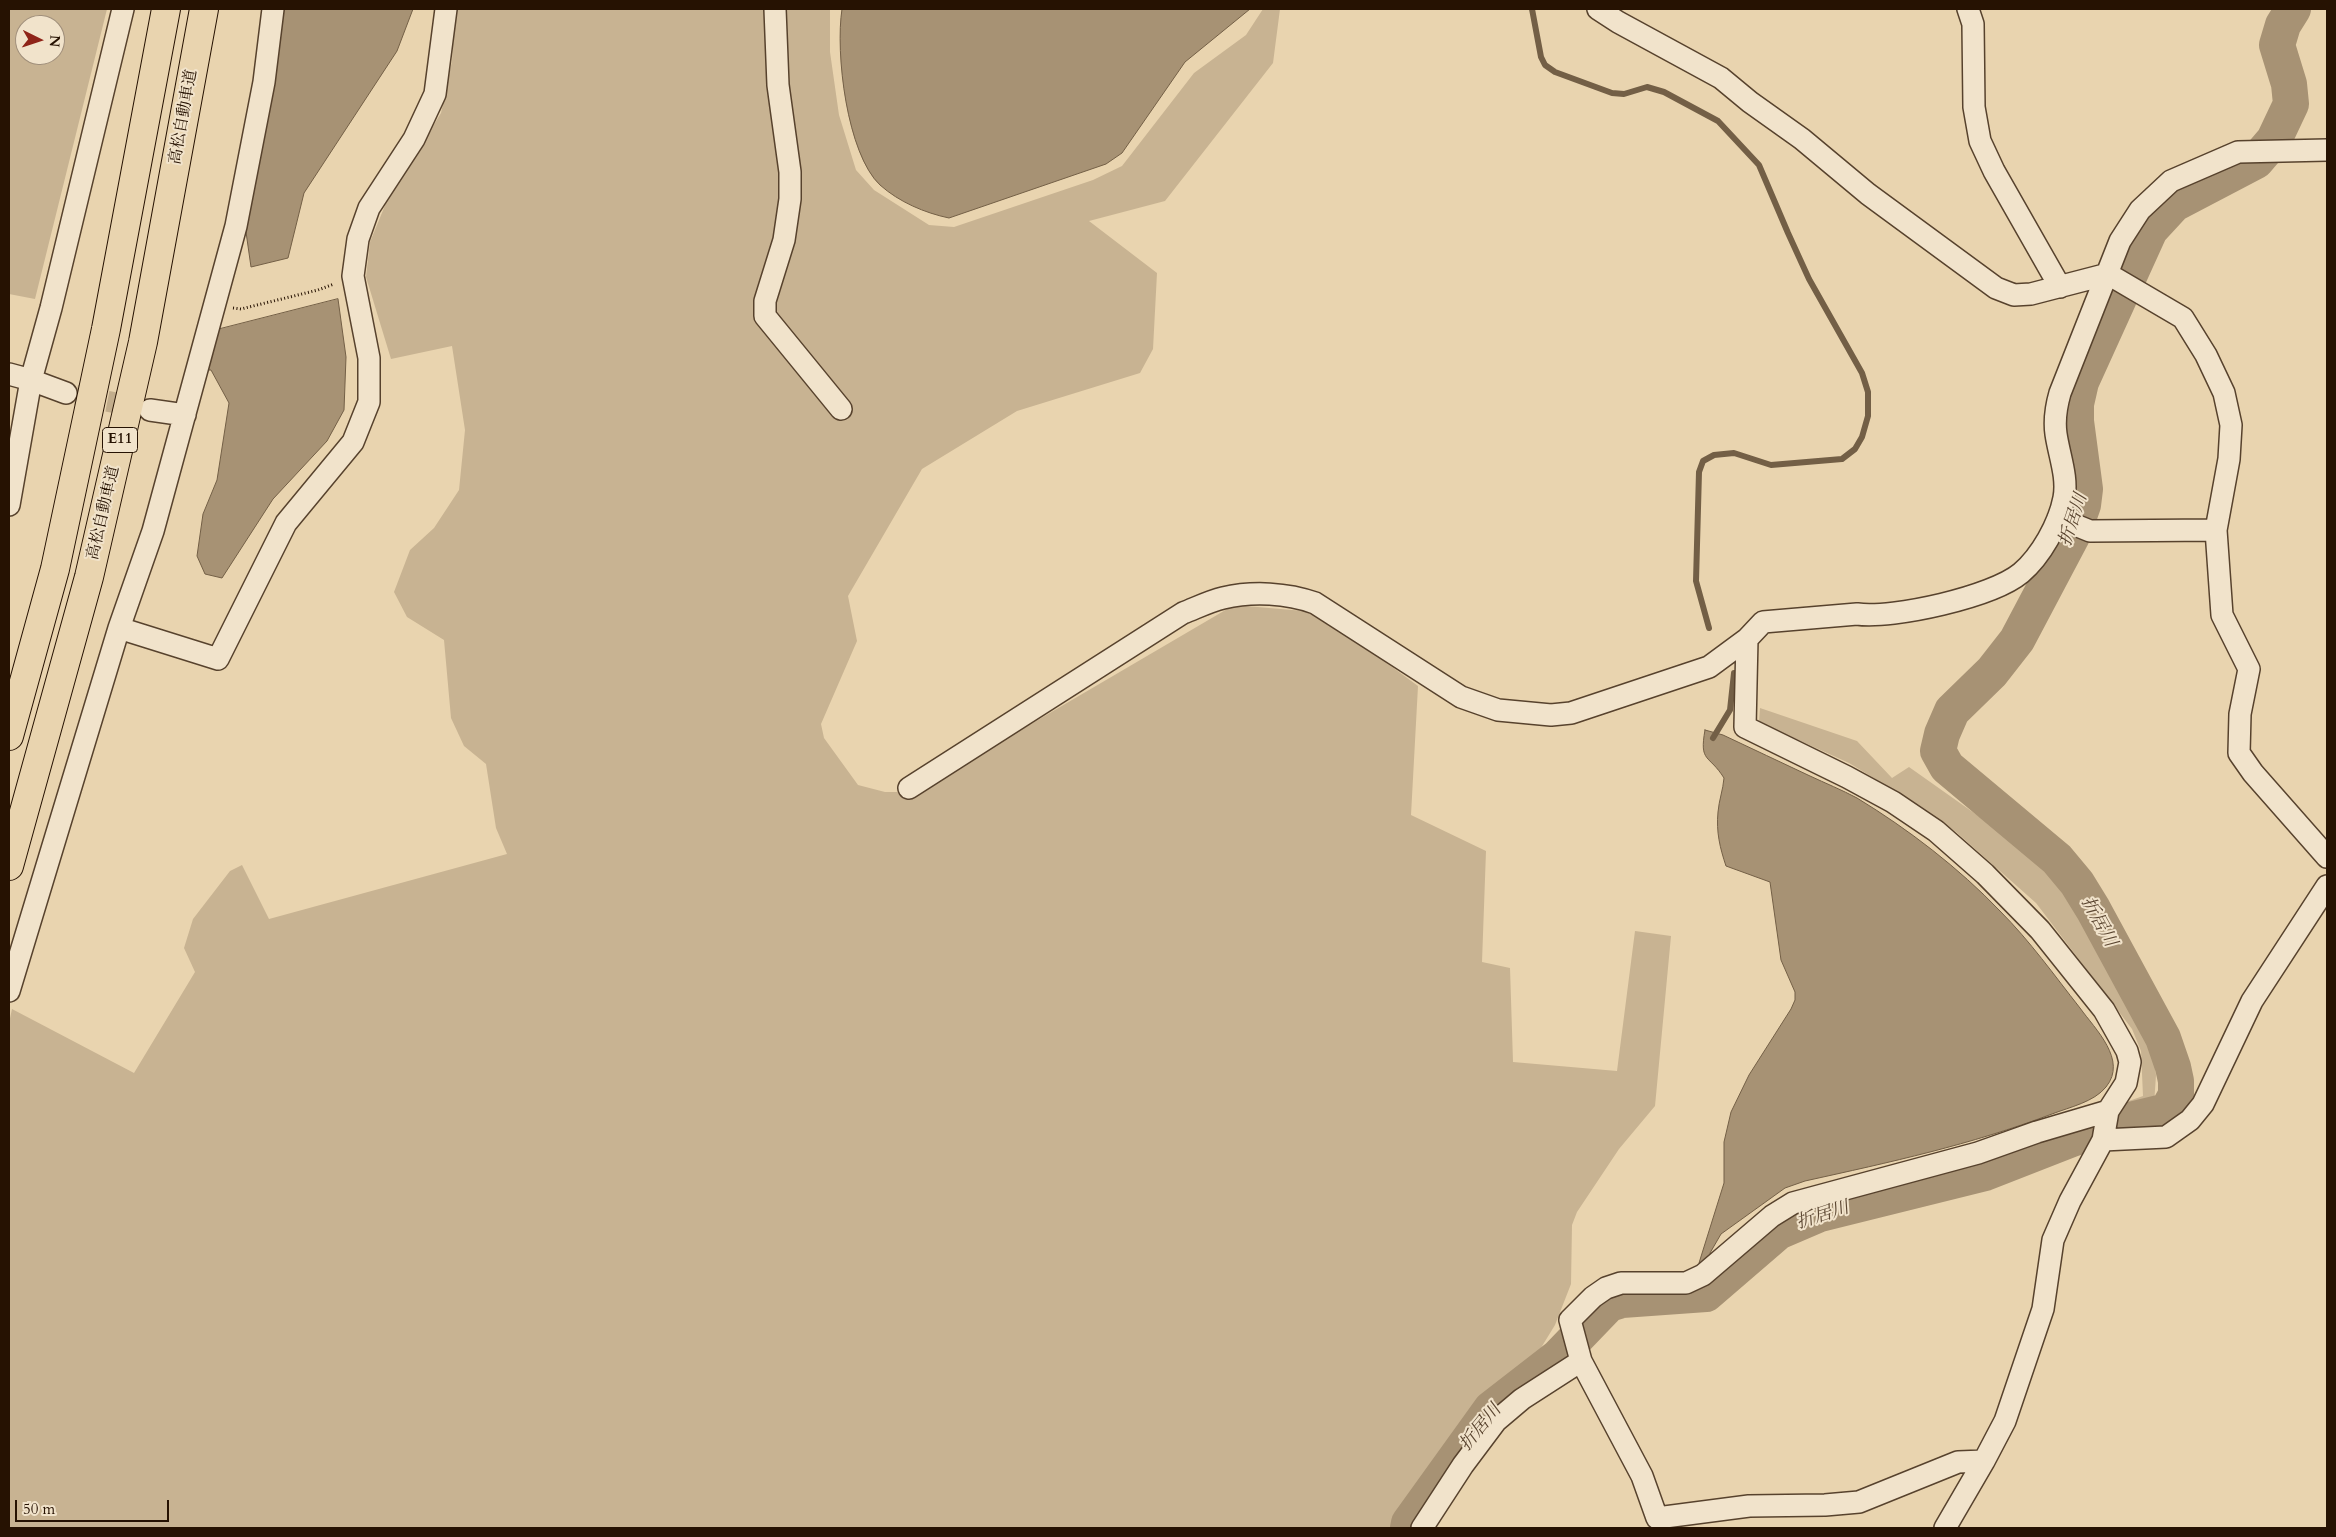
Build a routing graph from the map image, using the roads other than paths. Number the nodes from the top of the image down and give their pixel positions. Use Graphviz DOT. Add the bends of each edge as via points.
graph roads {
  1 [pos="123,9"];
  2 [pos="166,9"];
  3 [pos="204,9"];
  4 [pos="273,9"];
  5 [pos="446,9"];
  6 [pos="775,9"];
  7 [pos="1598,9"];
  8 [pos="1968,9"];
  9 [pos="2327,150"];
  10 [pos="2119,280"];
  11 [pos="2060,287"];
  12 [pos="9,374"];
  13 [pos="31,380"];
  14 [pos="66,393"];
  15 [pos="841,409"];
  16 [pos="150,410"];
  17 [pos="185,415"];
  18 [pos="9,505"];
  19 [pos="2063,520"];
  20 [pos="2216,530"];
  21 [pos="118,628"];
  22 [pos="1746,639"];
  23 [pos="9,736"];
  24 [pos="909,788"];
  25 [pos="2327,857"];
  26 [pos="9,866"];
  27 [pos="2327,886"];
  28 [pos="9,991"];
  29 [pos="2105,1127"];
  30 [pos="1579,1355"];
  31 [pos="1984,1462"];
  32 [pos="1422,1528"];
  33 [pos="1945,1528"];
  1 -- 13 [label="street"];
  2 -- 23 [label="highway, E11" via="106,329 55,569"];
  3 -- 26 [label="highway, 高松自動車道 / E11" via="143,342 89,577"];
  4 -- 17 [label="street" via="262,92 236,226"];
  5 -- 21 [label="street" via="435,94 414,139 369,208 358,239 353,276 369,358 369,402 353,442 286,524 218,659"];
  6 -- 15 [label="street" via="778,85 790,172 790,199 784,240 766,301 765,316"];
  7 -- 11 [label="street" via="1721,78 1809,144 1868,194 1996,288 2023,294"];
  8 -- 11 [label="street" via="1973,24 1974,107 1980,141"];
  9 -- 10 [label="street" via="2238,152 2171,181 2140,210 2120,242"];
  10 -- 11 [label="street"];
  10 -- 19 [label="street" via="2067,373 2055,414 2064,474"];
  10 -- 20 [label="street" via="2182,318 2206,355 2224,393 2231,425 2229,459"];
  12 -- 13 [label="street"];
  13 -- 14 [label="street"];
  13 -- 18 [label="street"];
  16 -- 17 [label="street"];
  17 -- 21 [label="street" via="153,531"];
  19 -- 20 [label="street" via="2090,531"];
  19 -- 22 [label="street" via="2020,574 1965,598 1869,616 1857,614 1763,622"];
  20 -- 25 [label="street" via="2222,615 2249,669 2240,714 2239,753"];
  21 -- 28 [label="street"];
  22 -- 24 [label="street" via="1709,667 1682,678 1571,713 1551,715 1498,710 1462,697 1315,603 1278,595 1223,598 1183,612"];
  22 -- 29 [label="street" via="1745,727 1893,802 1936,831 1985,874 2040,930 2104,1010 2130,1062 2126,1083"];
  27 -- 29 [label="street" via="2252,1001 2203,1104 2190,1120 2166,1137"];
  29 -- 30 [label="street" via="2037,1132 1978,1153 1793,1204 1772,1216 1703,1275 1686,1283 1621,1283 1593,1297 1570,1320"];
  29 -- 31 [label="street" via="2053,1240 2043,1309 2005,1421"];
  30 -- 31 [label="street" via="1642,1476 1657,1518 1749,1506 1859,1502 1958,1462"];
  30 -- 32 [label="street" via="1496,1421"];
  31 -- 33 [label="street"];
}
